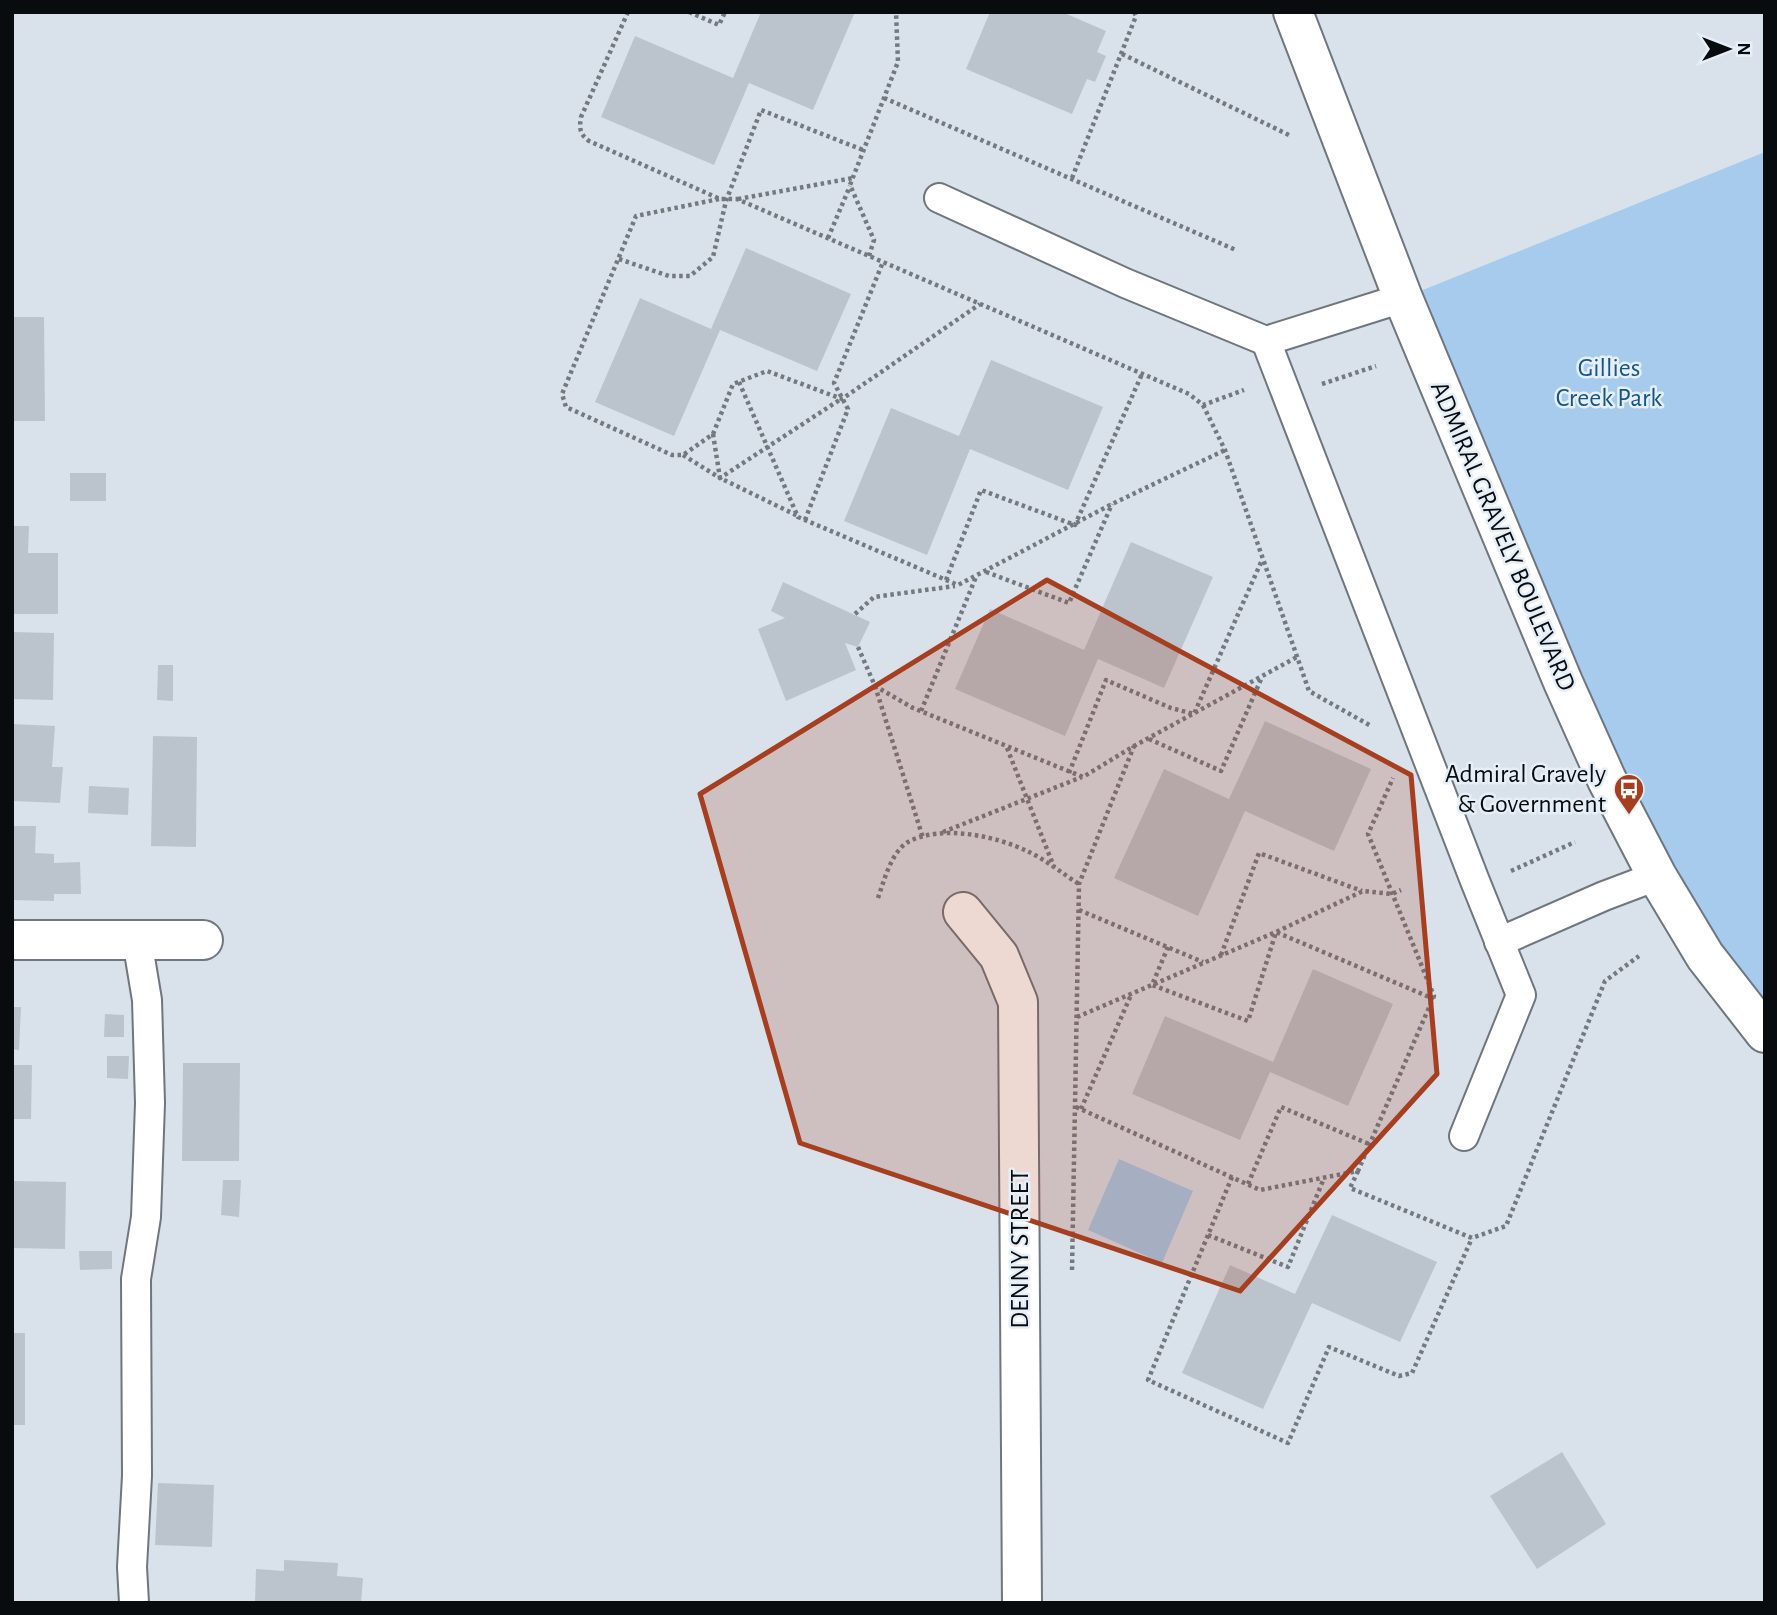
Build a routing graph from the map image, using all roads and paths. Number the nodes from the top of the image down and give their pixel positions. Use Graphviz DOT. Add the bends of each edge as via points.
graph roads {
  1 [pos="628,12"];
  2 [pos="689,12"];
  3 [pos="725,12"];
  4 [pos="896,12"];
  5 [pos="1134,12"];
  6 [pos="1293,12"];
  7 [pos="1122,54"];
  8 [pos="884,98"];
  9 [pos="1291,136"];
  10 [pos="863,150"];
  11 [pos="853,178"];
  12 [pos="1072,178"];
  13 [pos="850,185"];
  14 [pos="939,198"];
  15 [pos="737,199"];
  16 [pos="723,200"];
  17 [pos="828,238"];
  18 [pos="1236,250"];
  19 [pos="869,256"];
  20 [pos="619,259"];
  21 [pos="883,262"];
  22 [pos="1404,298"];
  23 [pos="980,304"];
  24 [pos="1266,341"];
  25 [pos="1376,366"];
  26 [pos="1142,374"];
  27 [pos="739,382"];
  28 [pos="1311,387"];
  29 [pos="1251,388"];
  30 [pos="842,399"];
  31 [pos="1203,405"];
  32 [pos="713,434"];
  33 [pos="767,446"];
  34 [pos="1225,450"];
  35 [pos="683,455"];
  36 [pos="720,478"];
  37 [pos="1112,504"];
  38 [pos="798,517"];
  39 [pos="805,520"];
  40 [pos="1075,525"];
  41 [pos="1262,559"];
  42 [pos="985,571"];
  43 [pos="977,576"];
  44 [pos="946,580"];
  45 [pos="958,585"];
  46 [pos="855,614"];
  47 [pos="858,647"];
  48 [pos="1297,657"];
  49 [pos="1262,676"];
  50 [pos="875,686"];
  51 [pos="921,712"];
  52 [pos="1194,714"];
  53 [pos="1377,729"];
  54 [pos="1149,739"];
  55 [pos="1134,746"];
  56 [pos="1007,748"];
  57 [pos="1069,773"];
  58 [pos="1083,777"];
  59 [pos="1393,777"];
  60 [pos="1028,799"];
  61 [pos="939,833"];
  62 [pos="923,838"];
  63 [pos="1575,842"];
  64 [pos="1532,862"];
  65 [pos="1054,868"];
  66 [pos="1657,876"];
  67 [pos="1079,884"];
  68 [pos="1401,890"];
  69 [pos="1363,891"];
  70 [pos="1392,894"];
  71 [pos="878,898"];
  72 [pos="1079,910"];
  73 [pos="963,912"];
  74 [pos="1276,932"];
  75 [pos="12,940"];
  76 [pos="137,940"];
  77 [pos="203,940"];
  78 [pos="1499,942"];
  79 [pos="1168,947"];
  80 [pos="1220,955"];
  81 [pos="1639,956"];
  82 [pos="1204,962"];
  83 [pos="1616,971"];
  84 [pos="1152,985"];
  85 [pos="1131,995"];
  86 [pos="1434,999"];
  87 [pos="1077,1017"];
  88 [pos="1765,1033"];
  89 [pos="1079,1108"];
  90 [pos="1464,1136"];
  91 [pos="1369,1144"];
  92 [pos="1232,1177"];
  93 [pos="1324,1177"];
  94 [pos="1248,1184"];
  95 [pos="1208,1235"];
  96 [pos="1472,1238"];
  97 [pos="1072,1270"];
  98 [pos="134,1603"];
  99 [pos="1022,1603"];
  1 -- 16 [label="path" via="581,117 581,135"];
  2 -- 3 [label="path" via="719,24"];
  4 -- 8 [label="path" via="898,62"];
  5 -- 7 [label="path"];
  6 -- 22 [label="street, ADMIRAL GRAVELY BOULEVARD"];
  7 -- 9 [label="path"];
  7 -- 12 [label="path"];
  8 -- 10 [label="path"];
  8 -- 12 [label="path"];
  10 -- 11 [label="path"];
  10 -- 16 [label="path" via="761,110"];
  11 -- 13 [label="path"];
  11 -- 15 [label="path"];
  12 -- 18 [label="path"];
  13 -- 17 [label="path"];
  13 -- 19 [label="path" via="874,240"];
  14 -- 24 [label="lane"];
  15 -- 16 [label="path"];
  15 -- 17 [label="path"];
  16 -- 20 [label="path" via="636,216"];
  16 -- 20 [label="path" via="713,257 690,276 668,276"];
  17 -- 19 [label="path"];
  19 -- 21 [label="path"];
  20 -- 35 [label="path" via="562,394 566,407 672,455"];
  21 -- 23 [label="path"];
  21 -- 30 [label="path" via="834,383"];
  22 -- 24 [label="lane"];
  22 -- 66 [label="street, ADMIRAL GRAVELY BOULEVARD" via="1563,682"];
  23 -- 26 [label="path"];
  23 -- 30 [label="path"];
  24 -- 78 [label="lane"];
  25 -- 28 [label="path"];
  26 -- 31 [label="path"];
  26 -- 40 [label="path"];
  27 -- 30 [label="path" via="767,372"];
  27 -- 32 [label="path" via="733,384"];
  27 -- 33 [label="path"];
  29 -- 31 [label="path"];
  30 -- 33 [label="path"];
  30 -- 39 [label="path" via="848,409"];
  31 -- 34 [label="path"];
  32 -- 35 [label="path"];
  32 -- 36 [label="path"];
  33 -- 36 [label="path"];
  33 -- 38 [label="path"];
  34 -- 37 [label="path"];
  34 -- 41 [label="path"];
  35 -- 36 [label="path"];
  36 -- 38 [label="path"];
  37 -- 40 [label="path"];
  37 -- 42 [label="path" via="1069,603"];
  38 -- 39 [label="path"];
  39 -- 44 [label="path"];
  40 -- 42 [label="path"];
  40 -- 44 [label="path" via="981,490"];
  41 -- 48 [label="path"];
  41 -- 52 [label="path"];
  42 -- 43 [label="path"];
  43 -- 45 [label="path"];
  43 -- 51 [label="path"];
  44 -- 45 [label="path"];
  45 -- 46 [label="path" via="874,597"];
  47 -- 50 [label="path"];
  48 -- 49 [label="path"];
  48 -- 53 [label="path" via="1309,691"];
  49 -- 52 [label="path"];
  49 -- 54 [label="path" via="1221,771"];
  50 -- 51 [label="path"];
  50 -- 62 [label="path"];
  51 -- 56 [label="path"];
  52 -- 54 [label="path"];
  52 -- 57 [label="path" via="1106,680"];
  54 -- 55 [label="path"];
  55 -- 58 [label="path"];
  55 -- 67 [label="path"];
  56 -- 57 [label="path"];
  56 -- 60 [label="path"];
  57 -- 58 [label="path"];
  58 -- 60 [label="path"];
  59 -- 70 [label="path" via="1368,834"];
  60 -- 61 [label="path"];
  60 -- 65 [label="path"];
  61 -- 62 [label="path"];
  61 -- 65 [label="path" via="982,835 1029,852"];
  62 -- 71 [label="path" via="907,843 891,863"];
  63 -- 64 [label="path"];
  65 -- 67 [label="path"];
  66 -- 78 [label="lane"];
  66 -- 88 [label="street, ADMIRAL GRAVELY BOULEVARD" via="1705,956"];
  67 -- 72 [label="path"];
  68 -- 70 [label="path"];
  69 -- 70 [label="path"];
  69 -- 74 [label="path"];
  69 -- 80 [label="path" via="1259,853"];
  70 -- 86 [label="path"];
  72 -- 79 [label="path"];
  72 -- 87 [label="path"];
  73 -- 99 [label="street, DENNY STREET" via="999,956 1018,1002"];
  74 -- 80 [label="path"];
  74 -- 84 [label="path" via="1248,1021"];
  74 -- 86 [label="path"];
  75 -- 76 [label="street"];
  76 -- 77 [label="street"];
  76 -- 98 [label="lane" via="147,1000 150,1103 146,1217 136,1279"];
  78 -- 90 [label="lane" via="1521,995"];
  79 -- 82 [label="path"];
  79 -- 84 [label="path"];
  80 -- 82 [label="path"];
  81 -- 83 [label="path"];
  82 -- 84 [label="path"];
  84 -- 85 [label="path"];
  85 -- 87 [label="path"];
  85 -- 89 [label="path"];
  86 -- 91 [label="path"];
  87 -- 89 [label="path"];
  89 -- 92 [label="path"];
  89 -- 97 [label="path"];
  91 -- 93 [label="path" via="1358,1171"];
  91 -- 94 [label="path" via="1281,1107"];
  92 -- 94 [label="path"];
  92 -- 95 [label="path"];
  93 -- 94 [label="path" via="1260,1190"];
  93 -- 95 [label="path" via="1288,1267"];
  95 -- 96 [label="path" via="1148,1380 1288,1443 1329,1347 1399,1376 1412,1373"];
}
